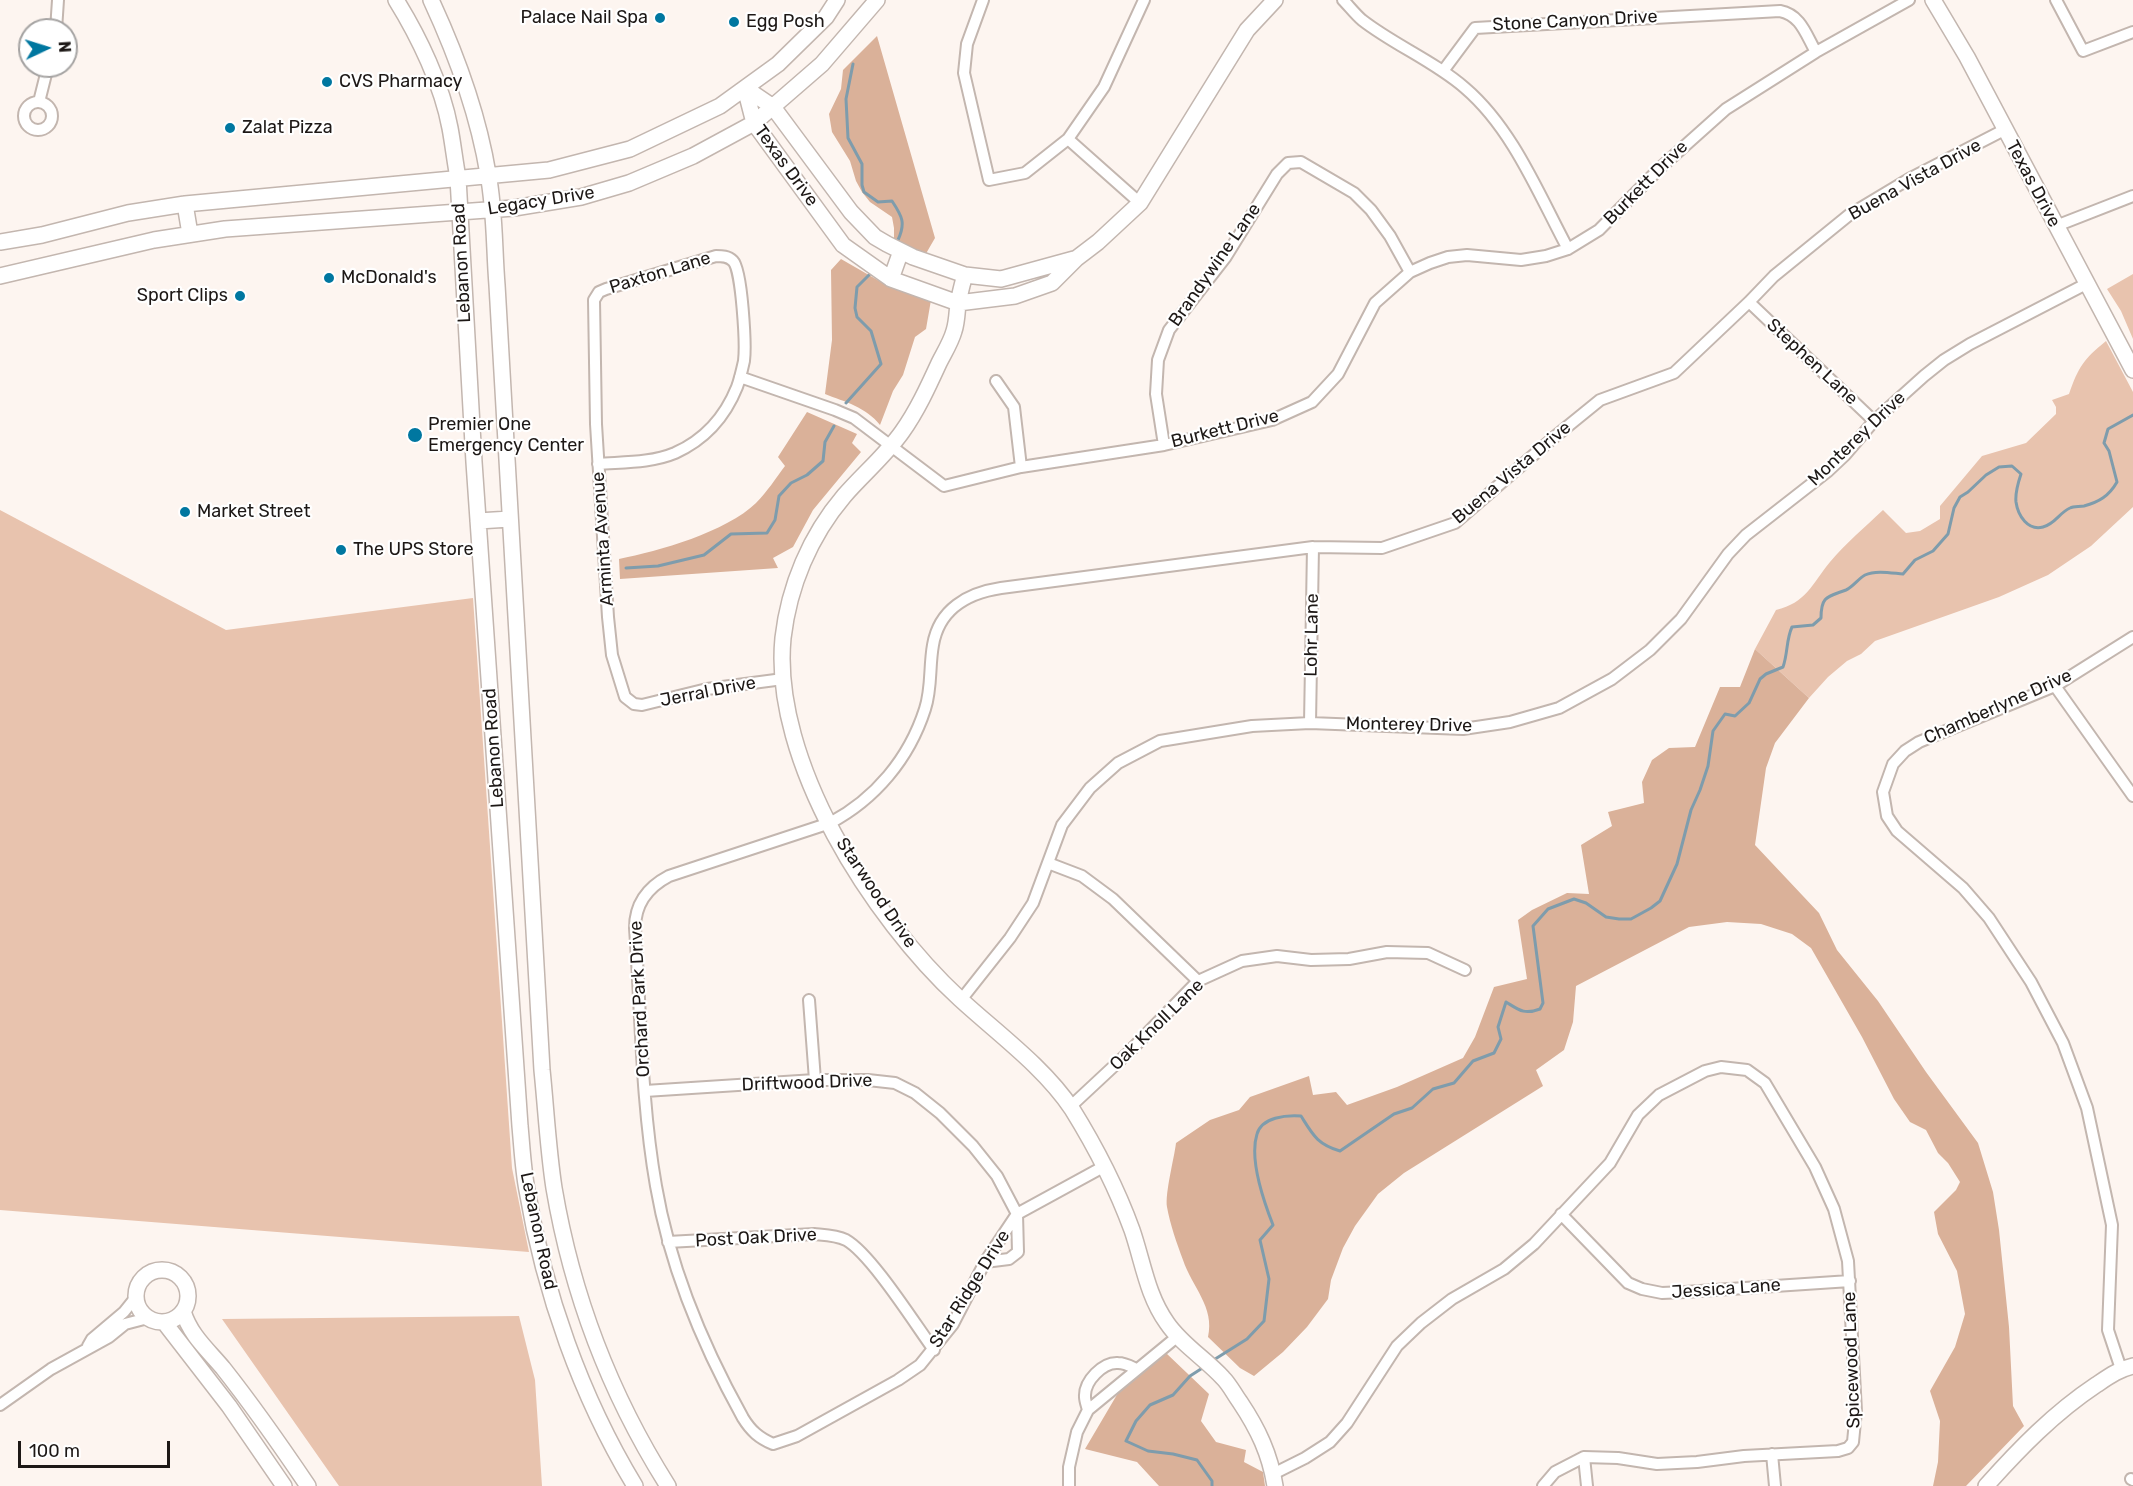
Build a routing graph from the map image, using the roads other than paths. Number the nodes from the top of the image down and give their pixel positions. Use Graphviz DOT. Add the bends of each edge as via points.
graph roads {
  1 [pos="57,0"];
  2 [pos="396,0"];
  3 [pos="431,0"];
  4 [pos="837,0"];
  5 [pos="877,0"];
  6 [pos="983,0"];
  7 [pos="1144,0"];
  8 [pos="1275,0"];
  9 [pos="1343,0"];
  10 [pos="1909,0"];
  11 [pos="1933,0"];
  12 [pos="2056,0"];
  13 [pos="56,18"];
  14 [pos="2133,32"];
  15 [pos="1816,52"];
  16 [pos="1443,71"];
  17 [pos="45,78"];
  18 [pos="745,88"];
  19 [pos="39,102"];
  20 [pos="773,107"];
  21 [pos="754,123"];
  22 [pos="2004,130"];
  23 [pos="1068,140"];
  24 [pos="822,173"];
  25 [pos="489,176"];
  26 [pos="458,178"];
  27 [pos="802,189"];
  28 [pos="2133,196"];
  29 [pos="1140,203"];
  30 [pos="185,204"];
  31 [pos="492,210"];
  32 [pos="459,213"];
  33 [pos="2056,226"];
  34 [pos="870,232"];
  35 [pos="190,234"];
  36 [pos="0,242"];
  37 [pos="1568,249"];
  38 [pos="850,250"];
  39 [pos="901,251"];
  40 [pos="1077,258"];
  41 [pos="1410,272"];
  42 [pos="964,275"];
  43 [pos="0,276"];
  44 [pos="891,279"];
  45 [pos="2086,284"];
  46 [pos="596,296"];
  47 [pos="1749,302"];
  48 [pos="958,303"];
  49 [pos="2133,370"];
  50 [pos="740,377"];
  51 [pos="996,381"];
  52 [pos="1874,421"];
  53 [pos="1164,445"];
  54 [pos="891,447"];
  55 [pos="598,464"];
  56 [pos="1022,467"];
  57 [pos="510,519"];
  58 [pos="478,521"];
  59 [pos="1313,547"];
  60 [pos="942,621"];
  61 [pos="2133,637"];
  62 [pos="783,679"];
  63 [pos="2055,686"];
  64 [pos="634,704"];
  65 [pos="1310,723"];
  66 [pos="2133,796"];
  67 [pos="830,823"];
  68 [pos="1048,863"];
  69 [pos="1465,970"];
  70 [pos="1198,981"];
  71 [pos="809,1000"];
  72 [pos="961,1000"];
  73 [pos="815,1080"];
  74 [pos="645,1090"];
  75 [pos="1070,1107"];
  76 [pos="1103,1167"];
  77 [pos="1017,1214"];
  78 [pos="1562,1214"];
  79 [pos="668,1242"];
  80 [pos="986,1262"];
  81 [pos="1850,1281"];
  82 [pos="136,1298"];
  83 [pos="183,1311"];
  84 [pos="148,1318"];
  85 [pos="164,1322"];
  86 [pos="1178,1336"];
  87 [pos="87,1348"];
  88 [pos="934,1350"];
  89 [pos="2127,1367"];
  90 [pos="1136,1369"];
  91 [pos="0,1405"];
  92 [pos="1088,1410"];
  93 [pos="773,1444"];
  94 [pos="1772,1454"];
  95 [pos="1584,1457"];
  96 [pos="304,1480"];
  97 [pos="1274,1480"];
  98 [pos="283,1486"];
  99 [pos="635,1486"];
  100 [pos="668,1486"];
  101 [pos="1069,1486"];
  102 [pos="1543,1486"];
  103 [pos="1587,1486"];
  104 [pos="1775,1486"];
  105 [pos="1986,1486"];
  1 -- 13 [label="street"];
  2 -- 26 [label="main road, Lebanon Road" via="432,73 450,126"];
  3 -- 25 [label="main road, Lebanon Road" via="472,100"];
  4 -- 18 [label="main road, Legacy Drive" via="826,17 778,64"];
  5 -- 20 [label="main road, Legacy Drive" via="822,64"];
  6 -- 23 [label="street" via="967,45 963,74 989,180 1025,173"];
  7 -- 23 [label="street" via="1104,87"];
  8 -- 29 [label="main road, Texas Drive" via="1247,30"];
  9 -- 16 [label="street" via="1362,19"];
  10 -- 15 [label="street, Burkett Drive"];
  11 -- 22 [label="main road, Texas Drive"];
  12 -- 14 [label="street" via="2083,51"];
  15 -- 16 [label="street, Stone Canyon Drive" via="1797,18 1780,11 1626,18 1475,28"];
  15 -- 37 [label="street, Burkett Drive" via="1726,109 1599,230"];
  16 -- 37 [label="street" via="1491,116 1523,165"];
  17 -- 19 [label="street"];
  18 -- 20 [label="main road, Texas Drive"];
  18 -- 21 [label="main road, Texas Drive"];
  18 -- 25 [label="main road, Legacy Drive" via="720,106 630,149 549,170"];
  20 -- 21 [label="main road, Legacy Drive"];
  20 -- 24 [label="main road, Texas Drive"];
  21 -- 27 [label="main road, Texas Drive"];
  21 -- 31 [label="main road, Legacy Drive" via="693,156 629,183 581,197"];
  22 -- 33 [label="main road, Texas Drive"];
  22 -- 47 [label="street, Buena Vista Drive" via="1849,215 1798,255"];
  23 -- 29 [label="street"];
  24 -- 27 [label="main road"];
  24 -- 34 [label="main road, Texas Drive"];
  25 -- 26 [label="main road, Legacy Drive"];
  25 -- 31 [label="main road, Lebanon Road"];
  26 -- 30 [label="main road, Legacy Drive"];
  26 -- 32 [label="main road, Lebanon Road"];
  27 -- 38 [label="main road, Texas Drive"];
  28 -- 33 [label="street"];
  29 -- 40 [label="main road, Texas Drive"];
  30 -- 35 [label="main road"];
  30 -- 36 [label="main road, Legacy Drive"];
  31 -- 32 [label="main road, Legacy Drive"];
  31 -- 57 [label="main road, Lebanon Road"];
  32 -- 35 [label="main road, Legacy Drive"];
  32 -- 58 [label="main road, Lebanon Road"];
  33 -- 45 [label="main road, Texas Drive"];
  34 -- 38 [label="main road" via="862,245"];
  34 -- 39 [label="main road, Texas Drive"];
  35 -- 43 [label="main road, Legacy Drive"];
  37 -- 41 [label="street, Burkett Drive" via="1521,260 1448,257"];
  38 -- 44 [label="main road, Texas Drive"];
  39 -- 42 [label="main road, Texas Drive"];
  39 -- 44 [label="main road"];
  40 -- 42 [label="main road, Texas Drive" via="1001,279"];
  40 -- 48 [label="main road, Texas Drive" via="1052,283 1015,296"];
  41 -- 53 [label="street, Burkett Drive" via="1375,303 1338,374 1312,402 1272,420"];
  41 -- 53 [label="street, Brandywine Lane" via="1390,236 1354,193 1301,162 1288,163 1224,258 1169,330 1158,360 1156,394"];
  42 -- 48 [label="main road, Starwood Drive"];
  44 -- 48 [label="main road, Texas Drive"];
  45 -- 49 [label="main road, Texas Drive"];
  45 -- 52 [label="street, Monterey Drive" via="1944,360"];
  46 -- 50 [label="street, Paxton Lane" via="617,285 716,256 726,257 735,263 739,275 744,347"];
  46 -- 55 [label="street, Arminta Avenue" via="593,321"];
  47 -- 52 [label="street, Stephen Lane"];
  47 -- 59 [label="street, Buena Vista Drive" via="1674,374 1600,400 1455,523 1382,548"];
  48 -- 54 [label="main road, Starwood Drive" via="955,329 922,399"];
  50 -- 54 [label="street, Burkett Drive" via="844,413"];
  50 -- 55 [label="street" via="720,418 689,446 652,460"];
  51 -- 56 [label="street" via="1014,407"];
  52 -- 65 [label="street, Monterey Drive" via="1828,471 1746,535 1681,619 1650,650 1612,679 1559,708 1510,722 1463,729"];
  53 -- 56 [label="street, Burkett Drive"];
  54 -- 56 [label="street, Burkett Drive" via="944,486"];
  54 -- 62 [label="main road, Starwood Drive" via="845,494 822,525 800,569 789,604"];
  55 -- 64 [label="street, Arminta Avenue" via="609,635 622,691"];
  57 -- 58 [label="main road"];
  57 -- 100 [label="main road, Lebanon Road" via="542,1070 555,1189 572,1267 599,1350 633,1425"];
  58 -- 99 [label="main road, Lebanon Road" via="526,1188 558,1316 604,1429"];
  59 -- 60 [label="street, Buena Vista Drive" via="989,590 959,602"];
  59 -- 65 [label="street, Lohr Lane"];
  60 -- 67 [label="street, Orchard Park Drive" via="933,644 927,703 912,739 878,789"];
  61 -- 63 [label="street, Chamberlyne Drive"];
  62 -- 64 [label="street, Jerral Drive"];
  62 -- 67 [label="main road, Starwood Drive" via="793,736"];
  63 -- 66 [label="street"];
  63 -- 89 [label="street, Chamberlyne Drive" via="1905,751 1893,764 1883,792 1884,803 1896,831 1963,888 1989,918 2031,982 2063,1042 2087,1108 2112,1225 2108,1330"];
  65 -- 68 [label="street, Monterey Drive" via="1252,726 1160,741 1118,763 1090,788 1062,825"];
  67 -- 72 [label="main road, Starwood Drive" via="887,915"];
  67 -- 74 [label="street, Orchard Park Drive" via="669,876 646,894 635,914 634,928"];
  68 -- 70 [label="street" via="1082,876 1113,899"];
  68 -- 72 [label="street, Monterey Drive" via="1033,903"];
  69 -- 70 [label="street, Oak Knoll Lane" via="1428,952 1387,952 1349,959 1277,956 1242,961"];
  70 -- 75 [label="street, Oak Knoll Lane"];
  71 -- 73 [label="street"];
  72 -- 75 [label="main road, Starwood Drive" via="1004,1035"];
  73 -- 74 [label="street, Driftwood Drive"];
  73 -- 77 [label="street, Driftwood Drive" via="895,1083 915,1093 973,1146 997,1176"];
  74 -- 79 [label="street, Orchard Park Drive" via="653,1167"];
  75 -- 76 [label="main road, Starwood Drive"];
  76 -- 77 [label="street, Star Ridge Drive"];
  76 -- 86 [label="main road, Starwood Drive" via="1121,1200 1146,1281"];
  77 -- 80 [label="street, Star Ridge Drive"];
  77 -- 80 [label="street" via="1018,1252 1009,1259"];
  78 -- 81 [label="street, Jessica Lane" via="1628,1283 1642,1289 1662,1293"];
  78 -- 81 [label="street, Spicewood Lane" via="1610,1163 1638,1115 1659,1095 1705,1071 1721,1067 1748,1070 1764,1083 1815,1167 1834,1209"];
  78 -- 97 [label="street" via="1504,1269 1452,1299 1397,1346 1347,1423 1330,1442"];
  79 -- 88 [label="street, Post Oak Drive" via="814,1234 847,1241 876,1270"];
  79 -- 93 [label="street, Orchard Park Drive" via="692,1313 719,1373 750,1429"];
  80 -- 88 [label="street, Star Ridge Drive" via="953,1324"];
  81 -- 94 [label="street, Spicewood Lane" via="1856,1411 1853,1442 1838,1451"];
  82 -- 83 [label="main road" via="146,1276 161,1270 170,1272 186,1288 188,1296"];
  82 -- 84 [label="main road"];
  82 -- 87 [label="street"];
  83 -- 85 [label="main road"];
  83 -- 96 [label="main road" via="194,1334"];
  84 -- 85 [label="main road"];
  84 -- 87 [label="street" via="125,1324"];
  85 -- 98 [label="main road" via="222,1396"];
  86 -- 90 [label="street"];
  86 -- 97 [label="main road, Starwood Drive" via="1225,1380 1263,1440"];
  87 -- 91 [label="street"];
  88 -- 93 [label="street, Star Ridge Drive" via="898,1380 797,1436"];
  89 -- 105 [label="main road" via="2067,1405"];
  90 -- 92 [label="street"];
  90 -- 92 [label="street" via="1116,1363 1098,1372 1086,1388"];
  92 -- 101 [label="street" via="1077,1432"];
  94 -- 95 [label="street, Spicewood Lane" via="1657,1464"];
  94 -- 104 [label="street"];
  95 -- 102 [label="street, Spicewood Lane" via="1555,1472"];
  95 -- 103 [label="street"];
  96 -- 98 [label="street"];
}
